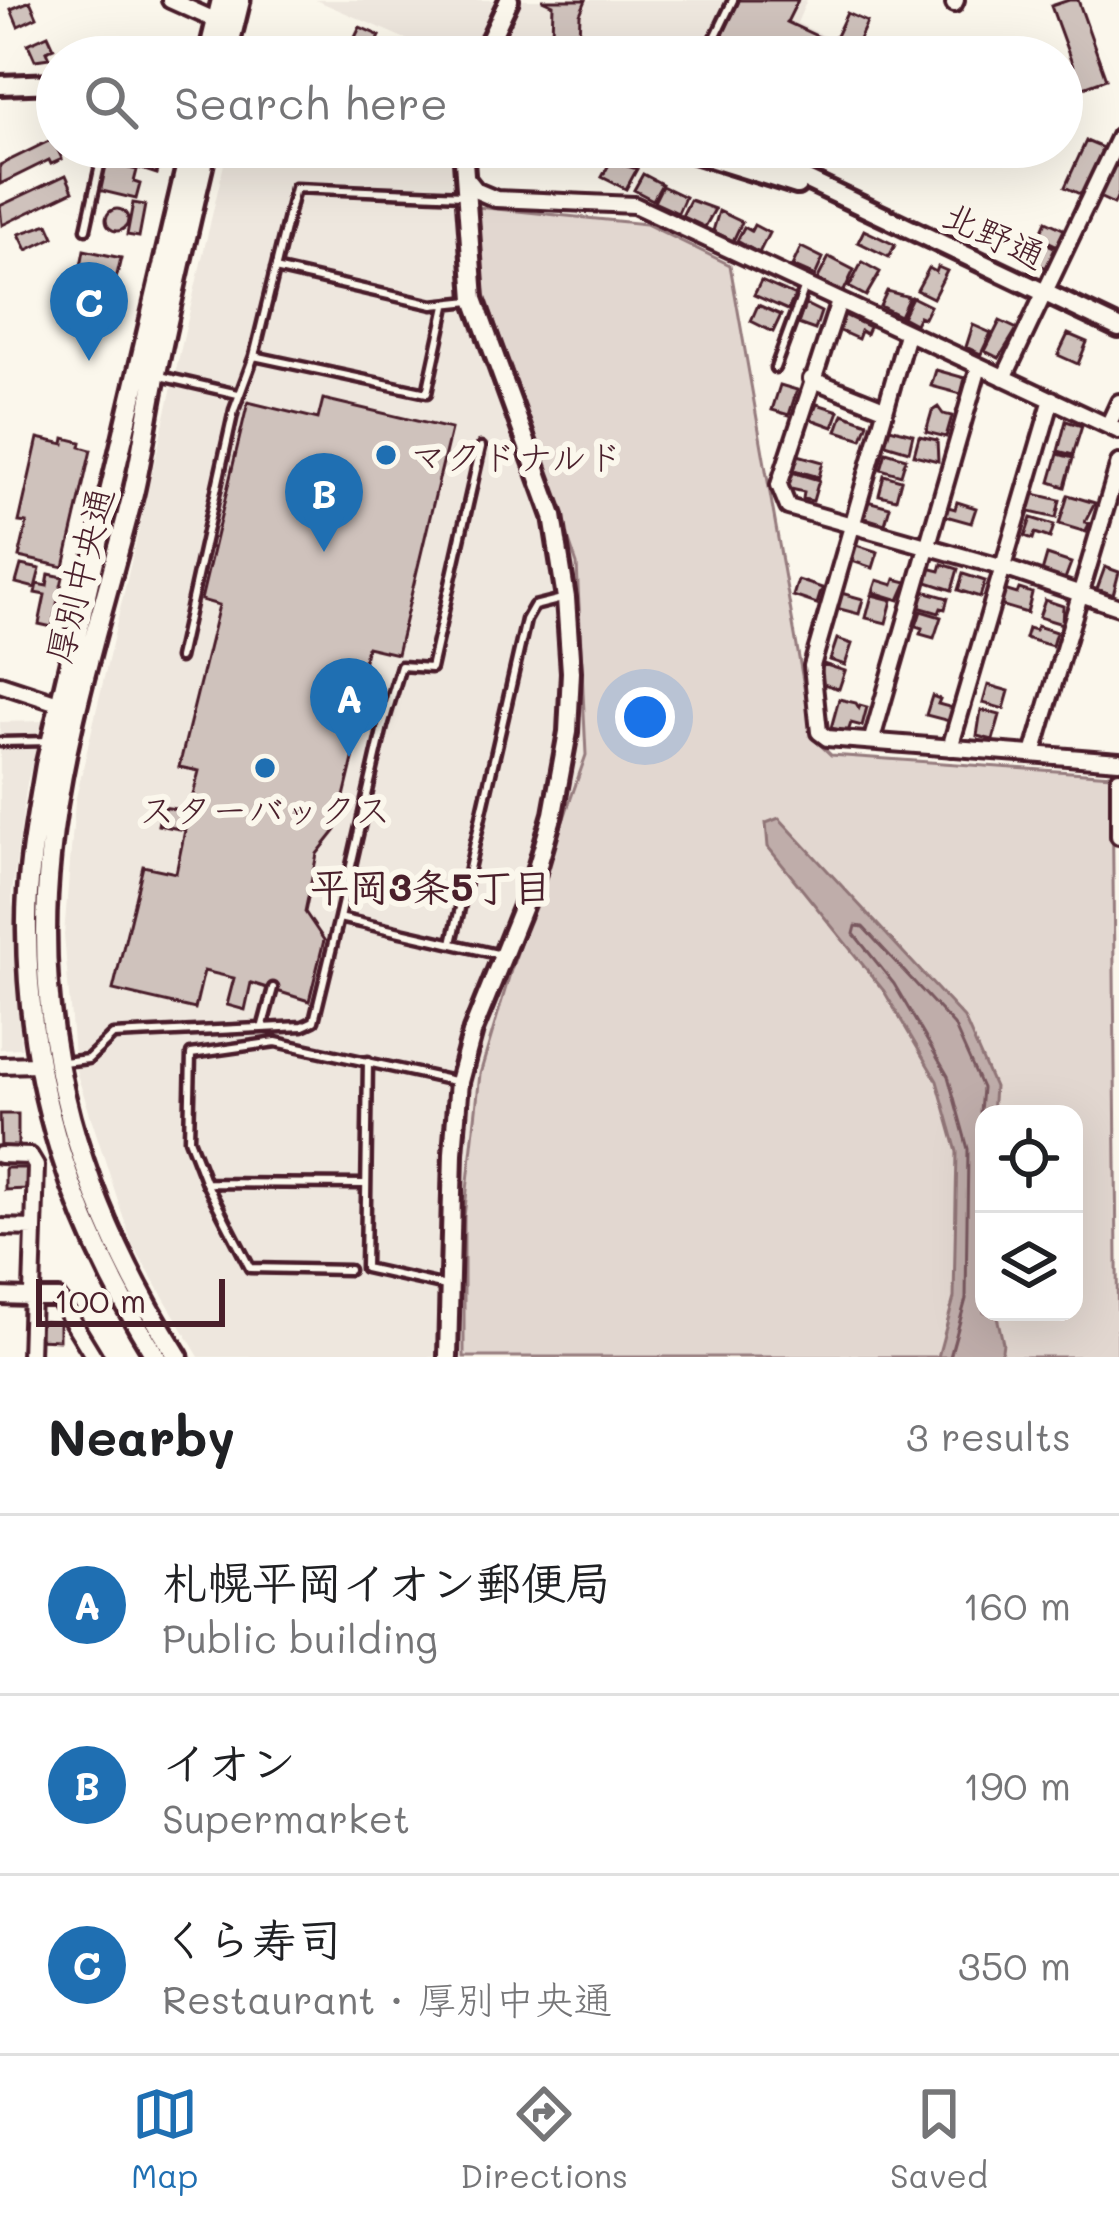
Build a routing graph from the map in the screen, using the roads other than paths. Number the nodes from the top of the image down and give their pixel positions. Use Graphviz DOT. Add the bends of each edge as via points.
graph roads {
  1 [pos="170,0"];
  2 [pos="222,0"];
  3 [pos="239,0"];
  4 [pos="509,0"];
  5 [pos="733,0"];
  6 [pos="217,22"];
  7 [pos="213,36"];
  8 [pos="231,36"];
  9 [pos="492,36"];
  10 [pos="716,36"];
  11 [pos="36,84"];
  12 [pos="0,85"];
  13 [pos="1119,136"];
  14 [pos="99,168"];
  15 [pos="187,168"];
  16 [pos="201,168"];
  17 [pos="465,168"];
  18 [pos="742,168"];
  19 [pos="774,168"];
  20 [pos="466,185"];
  21 [pos="843,200"];
  22 [pos="86,229"];
  23 [pos="275,269"];
  24 [pos="806,285"];
  25 [pos="1046,294"];
  26 [pos="475,299"];
  27 [pos="839,301"];
  28 [pos="446,306"];
  29 [pos="1119,328"];
  30 [pos="907,334"];
  31 [pos="254,356"];
  32 [pos="979,367"];
  33 [pos="775,368"];
  34 [pos="147,374"];
  35 [pos="1004,378"];
  36 [pos="811,379"];
  37 [pos="238,394"];
  38 [pos="1052,399"];
  39 [pos="1119,402"];
  40 [pos="884,408"];
  41 [pos="1114,429"];
  42 [pos="481,447"];
  43 [pos="1119,463"];
  44 [pos="851,525"];
  45 [pos="927,546"];
  46 [pos="1004,568"];
  47 [pos="1078,593"];
  48 [pos="566,598"];
  49 [pos="1119,607"];
  50 [pos="178,658"];
  51 [pos="0,684"];
  52 [pos="61,704"];
  53 [pos="872,740"];
  54 [pos="52,741"];
  55 [pos="0,742"];
  56 [pos="950,748"];
  57 [pos="1033,754"];
  58 [pos="1119,761"];
  59 [pos="1119,779"];
  60 [pos="1119,826"];
  61 [pos="1119,836"];
  62 [pos="339,918"];
  63 [pos="452,943"];
  64 [pos="501,955"];
  65 [pos="273,988"];
  66 [pos="263,1027"];
  67 [pos="368,1061"];
  68 [pos="48,1063"];
  69 [pos="0,1065"];
  70 [pos="459,1082"];
  71 [pos="0,1155"];
  72 [pos="206,1183"];
  73 [pos="366,1184"];
  74 [pos="0,1227"];
  75 [pos="34,1228"];
  76 [pos="349,1270"];
  77 [pos="449,1287"];
  78 [pos="0,1296"];
  79 [pos="32,1296"];
  80 [pos="30,1357"];
  81 [pos="94,1357"];
  82 [pos="156,1357"];
  83 [pos="178,1357"];
  84 [pos="448,1357"];
  1 -- 6 [label="street"];
  2 -- 6 [label="main road"];
  3 -- 8 [label="main road"];
  4 -- 9 [label="street"];
  5 -- 10 [label="lane"];
  6 -- 7 [label="main road"];
  11 -- 12 [label="street"];
  13 -- 25 [label="street"];
  14 -- 22 [label="lane"];
  15 -- 34 [label="main road, 厚別中央通"];
  16 -- 34 [label="main road, 厚別中央通"];
  17 -- 20 [label="street"];
  18 -- 21 [label="street, 北野通"];
  19 -- 21 [label="street, 北野通"];
  20 -- 23 [label="lane" via="295,188"];
  20 -- 24 [label="street" via="496,200 634,206"];
  20 -- 26 [label="street"];
  21 -- 25 [label="street, 北野通"];
  23 -- 28 [label="lane"];
  23 -- 31 [label="lane"];
  24 -- 27 [label="street"];
  24 -- 33 [label="lane"];
  25 -- 29 [label="street, 北野通"];
  25 -- 35 [label="street"];
  26 -- 28 [label="lane"];
  26 -- 48 [label="street" via="553,516"];
  27 -- 30 [label="street"];
  27 -- 36 [label="street"];
  28 -- 31 [label="lane" via="427,393"];
  30 -- 32 [label="street"];
  30 -- 40 [label="street"];
  31 -- 37 [label="lane"];
  32 -- 35 [label="street"];
  32 -- 45 [label="street"];
  34 -- 37 [label="lane"];
  34 -- 52 [label="main road, 厚別中央通"];
  34 -- 68 [label="main road, 厚別中央通" via="135,486 50,855"];
  35 -- 38 [label="street"];
  36 -- 40 [label="street"];
  36 -- 44 [label="street" via="779,485 788,507"];
  37 -- 50 [label="lane"];
  38 -- 41 [label="street"];
  38 -- 46 [label="street"];
  39 -- 41 [label="street"];
  40 -- 44 [label="street"];
  42 -- 62 [label="lane" via="431,668 400,666"];
  43 -- 47 [label="street"];
  44 -- 45 [label="street"];
  44 -- 53 [label="street" via="812,665 819,732"];
  45 -- 46 [label="street"];
  45 -- 53 [label="street"];
  46 -- 47 [label="street"];
  46 -- 56 [label="street"];
  47 -- 49 [label="street"];
  47 -- 57 [label="street"];
  48 -- 63 [label="lane" via="534,606 526,620"];
  48 -- 64 [label="street" via="571,672 563,766 534,879"];
  51 -- 52 [label="street"];
  52 -- 54 [label="main road, 厚別中央通"];
  53 -- 56 [label="street"];
  54 -- 55 [label="lane"];
  54 -- 68 [label="main road, 厚別中央通" via="26,928"];
  56 -- 57 [label="street"];
  57 -- 58 [label="street"];
  59 -- 60 [label="street"];
  60 -- 61 [label="street"];
  62 -- 63 [label="lane"];
  62 -- 66 [label="lane" via="314,1021"];
  63 -- 64 [label="lane"];
  64 -- 70 [label="street"];
  65 -- 66 [label="lane"];
  66 -- 68 [label="lane" via="112,1035 88,1059"];
  67 -- 70 [label="lane"];
  67 -- 72 [label="lane" via="276,1042 191,1054 189,1139"];
  67 -- 73 [label="lane"];
  68 -- 69 [label="street"];
  68 -- 82 [label="main road, 厚別中央通" via="65,1172 85,1227"];
  68 -- 83 [label="main road, 厚別中央通" via="102,1217"];
  70 -- 77 [label="street"];
  71 -- 75 [label="street" via="30,1156 37,1166"];
  72 -- 73 [label="lane"];
  72 -- 76 [label="lane" via="250,1268"];
  73 -- 77 [label="lane" via="365,1268"];
  74 -- 75 [label="street"];
  75 -- 79 [label="street"];
  77 -- 84 [label="street"];
  78 -- 79 [label="street"];
  79 -- 80 [label="street"];
  79 -- 81 [label="street" via="58,1298"];
}
